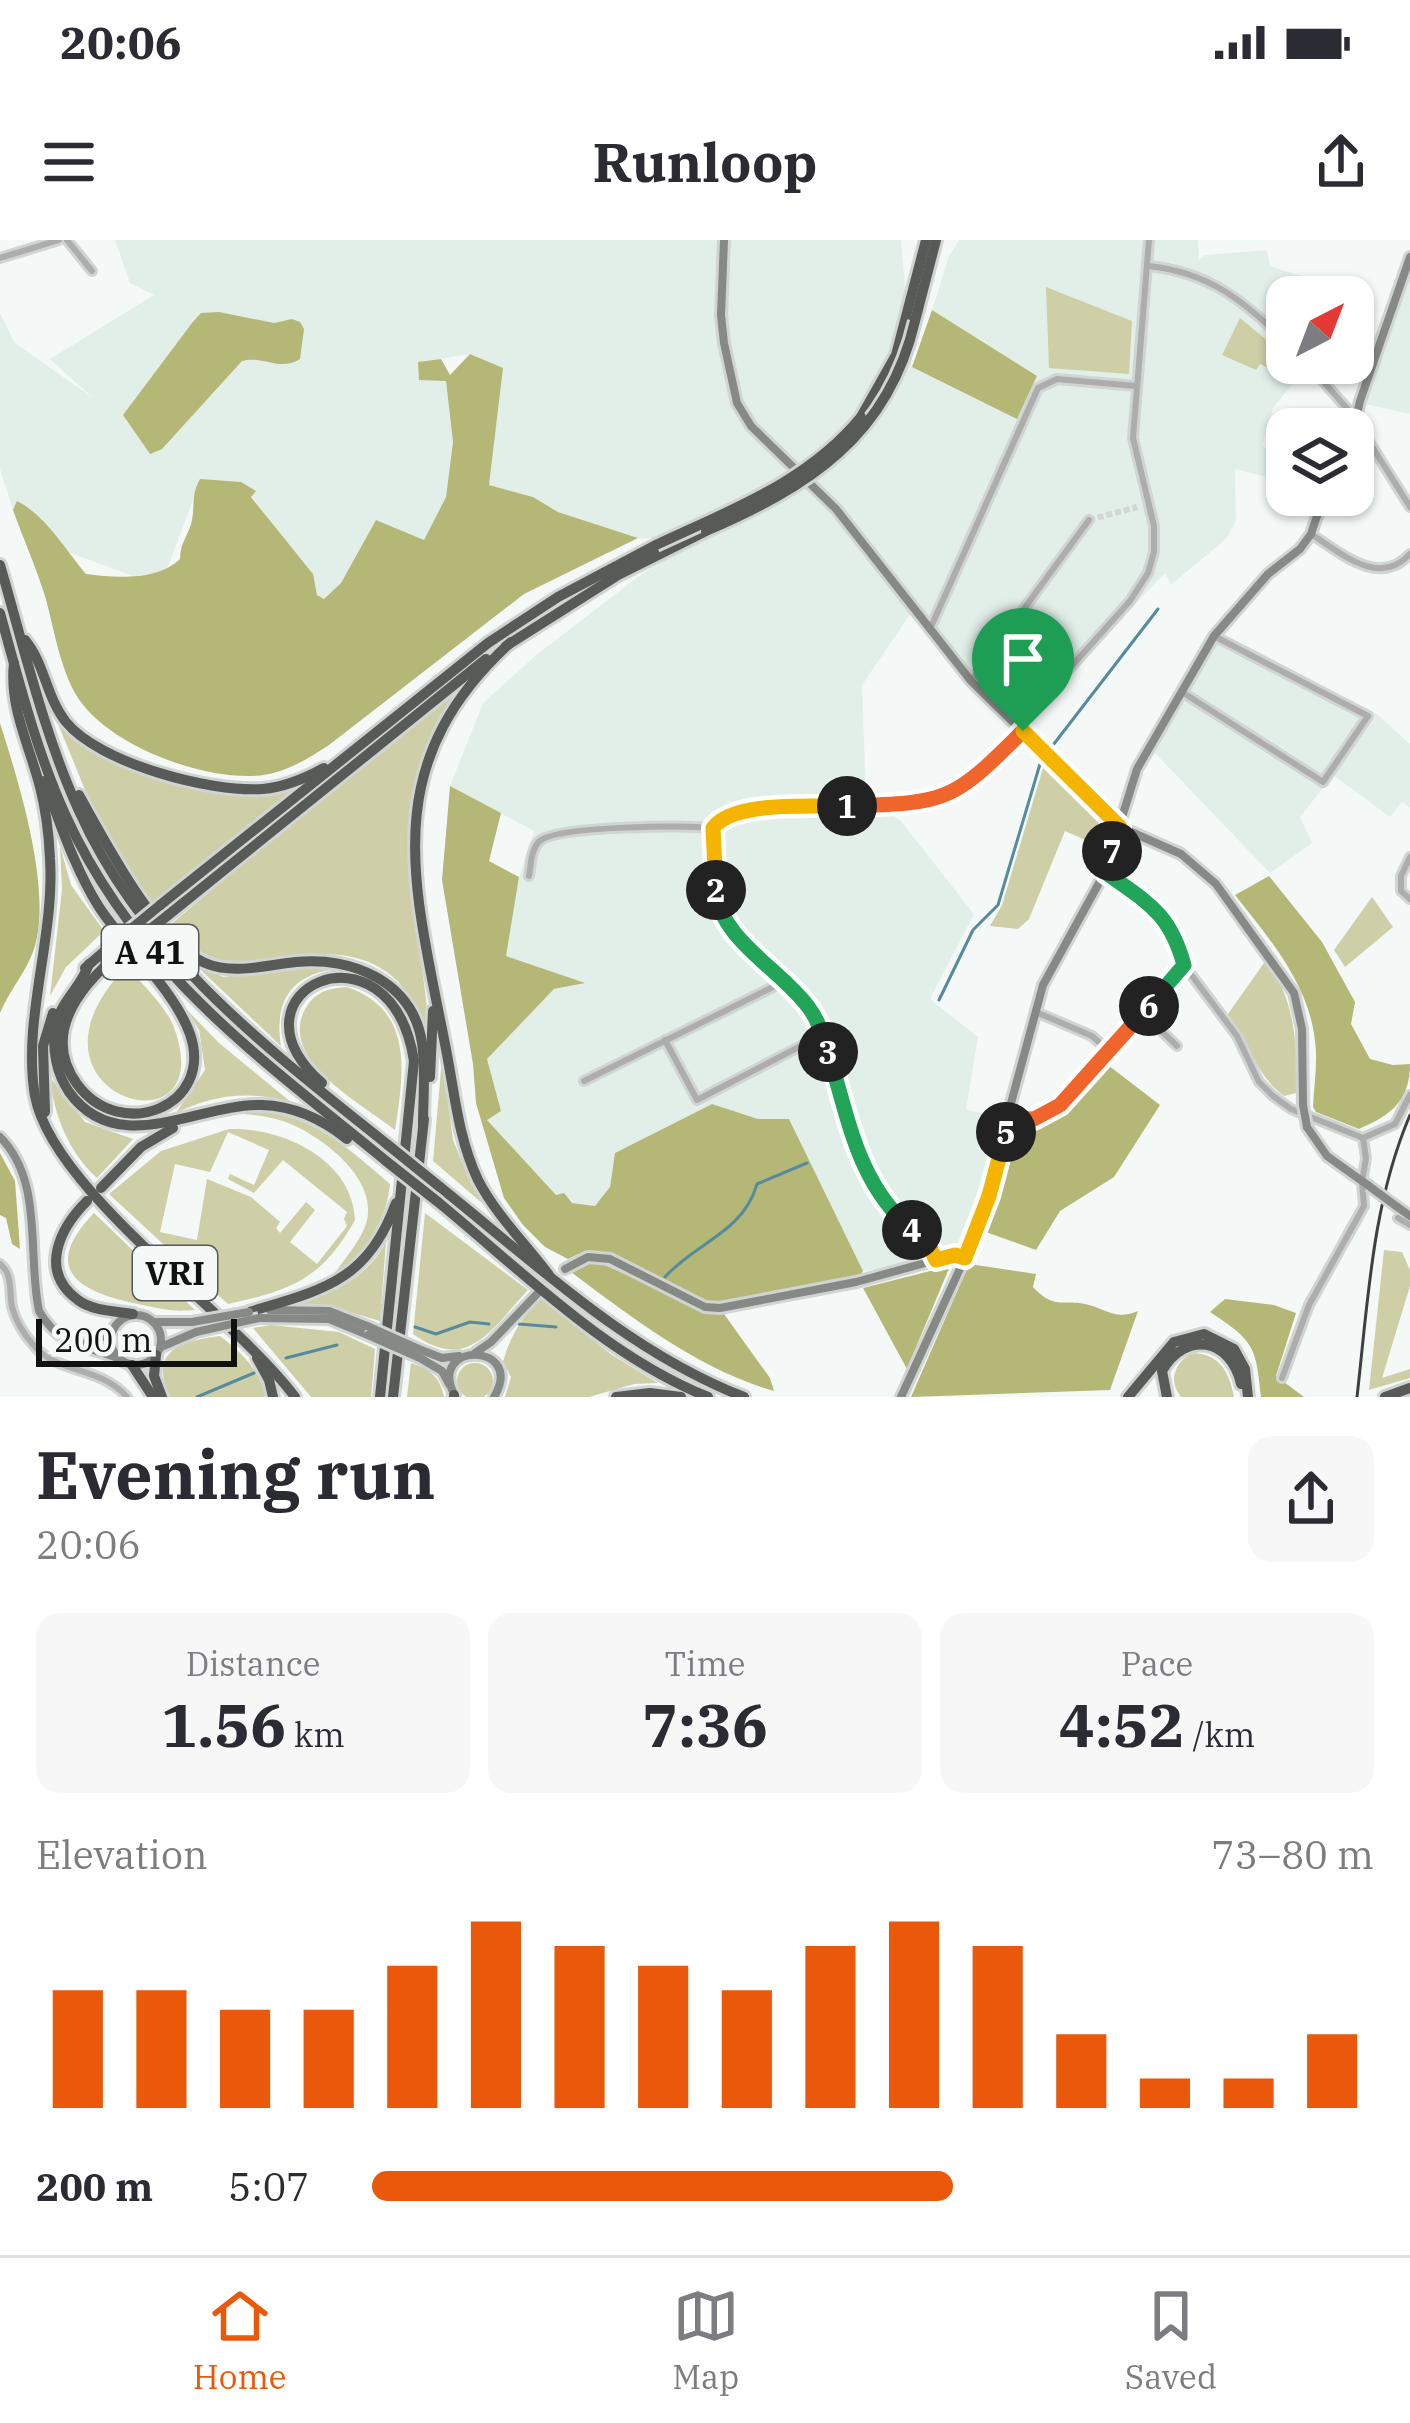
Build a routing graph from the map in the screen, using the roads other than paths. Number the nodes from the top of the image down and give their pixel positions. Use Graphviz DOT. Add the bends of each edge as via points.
graph roads {
  1 [pos="63,240"];
  2 [pos="724,240"];
  3 [pos="926,240"];
  4 [pos="936,240"];
  5 [pos="1149,240"];
  6 [pos="1410,257"];
  7 [pos="0,258"];
  8 [pos="1148,266"];
  9 [pos="92,272"];
  10 [pos="1266,326"];
  11 [pos="1326,384"];
  12 [pos="1136,386"];
  13 [pos="1348,408"];
  14 [pos="1360,408"];
  15 [pos="1374,455"];
  16 [pos="1149,503"];
  17 [pos="1409,504"];
  18 [pos="1137,507"];
  19 [pos="1316,516"];
  20 [pos="1088,520"];
  21 [pos="1311,534"];
  22 [pos="1410,554"];
  23 [pos="0,565"];
  24 [pos="0,613"];
  25 [pos="930,629"];
  26 [pos="20,633"];
  27 [pos="1214,636"];
  28 [pos="511,642"];
  29 [pos="16,669"];
  30 [pos="971,681"];
  31 [pos="1182,692"];
  32 [pos="1020,728"];
  33 [pos="348,755"];
  34 [pos="59,762"];
  35 [pos="1120,827"];
  36 [pos="713,828"];
  37 [pos="1410,857"];
  38 [pos="1105,872"];
  39 [pos="529,876"];
  40 [pos="1410,899"];
  41 [pos="163,911"];
  42 [pos="117,947"];
  43 [pos="89,964"];
  44 [pos="1184,965"];
  45 [pos="782,979"];
  46 [pos="432,984"];
  47 [pos="1036,1012"];
  48 [pos="1143,1013"];
  49 [pos="822,1035"];
  50 [pos="665,1040"];
  51 [pos="1177,1046"];
  52 [pos="1109,1051"];
  53 [pos="584,1081"];
  54 [pos="1410,1095"];
  55 [pos="209,1112"];
  56 [pos="1010,1118"];
  57 [pos="45,1119"];
  58 [pos="423,1126"];
  59 [pos="0,1137"];
  60 [pos="1363,1138"];
  61 [pos="385,1154"];
  62 [pos="1365,1184"];
  63 [pos="101,1188"];
  64 [pos="401,1188"];
  65 [pos="87,1201"];
  66 [pos="1398,1218"];
  67 [pos="1410,1218"];
  68 [pos="965,1258"];
  69 [pos="936,1260"];
  70 [pos="0,1264"];
  71 [pos="565,1269"];
  72 [pos="549,1275"];
  73 [pos="537,1294"];
  74 [pos="133,1315"];
  75 [pos="254,1315"];
  76 [pos="154,1322"];
  77 [pos="194,1327"];
  78 [pos="504,1328"];
  79 [pos="112,1330"];
  80 [pos="70,1344"];
  81 [pos="250,1345"];
  82 [pos="158,1351"];
  83 [pos="420,1354"];
  84 [pos="470,1354"];
  85 [pos="118,1358"];
  86 [pos="494,1362"];
  87 [pos="132,1365"];
  88 [pos="1282,1378"];
  89 [pos="1410,1388"];
  90 [pos="453,1393"];
  91 [pos="127,1397"];
  92 [pos="158,1397"];
  93 [pos="272,1397"];
  94 [pos="296,1397"];
  95 [pos="380,1397"];
  96 [pos="393,1397"];
  97 [pos="494,1397"];
  98 [pos="616,1397"];
  99 [pos="681,1397"];
  100 [pos="708,1397"];
  101 [pos="744,1397"];
  102 [pos="902,1397"];
  103 [pos="1128,1397"];
  104 [pos="1168,1397"];
  105 [pos="1245,1397"];
  106 [pos="1385,1397"];
  1 -- 7 [label="street"];
  1 -- 9 [label="street"];
  2 -- 25 [label="main road" via="721,315 737,403 836,509"];
  3 -- 33 [label="highway, bridge" via="896,355 833,448 798,475 514,625"];
  4 -- 28 [label="highway, bridge" via="891,388 850,444 806,481 618,574"];
  5 -- 8 [label="street"];
  6 -- 14 [label="main road"];
  8 -- 10 [label="street" via="1210,281"];
  8 -- 12 [label="street"];
  11 -- 13 [label="street"];
  12 -- 16 [label="street" via="1132,438"];
  12 -- 25 [label="street" via="1057,379 1038,388"];
  15 -- 17 [label="street"];
  16 -- 18 [label="street"];
  16 -- 32 [label="street" via="1156,539 1142,584"];
  19 -- 21 [label="main road"];
  20 -- 30 [label="street"];
  21 -- 22 [label="street" via="1384,571"];
  21 -- 27 [label="main road"];
  23 -- 26 [label="highway, A 41"];
  24 -- 29 [label="highway, A 41"];
  25 -- 30 [label="main road"];
  26 -- 33 [label="highway" via="67,723 118,760 260,789 299,781"];
  26 -- 34 [label="highway, A 41"];
  27 -- 31 [label="main road"];
  27 -- 31 [label="street" via="1368,716 1323,782"];
  28 -- 41 [label="highway"];
  28 -- 46 [label="highway" via="451,710 420,788 414,856"];
  29 -- 42 [label="highway" via="15,693 37,763 89,891 191,1038 188,1081 170,1103 143,1114 115,1112 90,1098 64,1049 71,1006"];
  29 -- 57 [label="highway" via="11,692 50,847 33,1065"];
  29 -- 61 [label="highway, A 41" via="65,814 136,934 223,1028"];
  30 -- 32 [label="main road"];
  31 -- 35 [label="main road" via="1137,769"];
  32 -- 35 [label="main road"];
  32 -- 36 [label="street" via="972,782 946,796 744,811"];
  33 -- 41 [label="highway"];
  34 -- 58 [label="highway" via="110,855 193,956 234,969 337,962 394,989 422,1040"];
  34 -- 61 [label="highway, A 41" via="106,864 171,956"];
  35 -- 38 [label="main road"];
  35 -- 62 [label="main road, bridge" via="1206,873 1284,975 1302,1029 1307,1127 1327,1156"];
  36 -- 39 [label="street" via="590,828 542,839"];
  36 -- 45 [label="street" via="719,909"];
  37 -- 40 [label="street" via="1400,876"];
  38 -- 44 [label="street" via="1166,920"];
  38 -- 47 [label="main road"];
  41 -- 42 [label="highway, bridge"];
  42 -- 43 [label="highway"];
  43 -- 55 [label="highway" via="55,1031 56,1062 73,1096 104,1120 132,1126"];
  43 -- 57 [label="highway" via="46,1032"];
  44 -- 48 [label="street"];
  44 -- 60 [label="street" via="1273,1096"];
  45 -- 49 [label="street"];
  45 -- 50 [label="street"];
  46 -- 58 [label="highway"];
  46 -- 72 [label="highway" via="474,1171"];
  47 -- 52 [label="street"];
  47 -- 56 [label="main road"];
  48 -- 51 [label="street"];
  48 -- 52 [label="street"];
  49 -- 50 [label="street" via="697,1100"];
  49 -- 69 [label="street" via="874,1190"];
  50 -- 53 [label="street"];
  52 -- 56 [label="street" via="1060,1105 1034,1119"];
  54 -- 60 [label="street" via="1395,1124"];
  55 -- 61 [label="highway" via="282,1107"];
  55 -- 63 [label="highway" via="158,1134"];
  56 -- 68 [label="main road"];
  57 -- 81 [label="highway, VRI" via="90,1191"];
  58 -- 96 [label="highway"];
  59 -- 80 [label="main road" via="26,1183 39,1311"];
  60 -- 62 [label="street"];
  61 -- 64 [label="highway" via="292,1051 293,1007 324,980 370,985 407,1029 414,1078"];
  61 -- 72 [label="highway, A 41, bridge" via="440,1186"];
  61 -- 100 [label="highway, A 41, bridge" via="600,1334"];
  62 -- 67 [label="main road, bridge"];
  62 -- 88 [label="street" via="1364,1206 1296,1333"];
  64 -- 75 [label="highway" via="381,1238 357,1267"];
  64 -- 95 [label="highway"];
  65 -- 74 [label="highway" via="60,1235 62,1282 91,1306"];
  66 -- 67 [label="street"];
  68 -- 69 [label="main road"];
  68 -- 102 [label="main road"];
  69 -- 71 [label="main road" via="712,1309 610,1259 588,1257"];
  70 -- 91 [label="street" via="21,1330 36,1348 102,1376"];
  72 -- 101 [label="highway, A 41" via="652,1352"];
  73 -- 78 [label="main road"];
  74 -- 76 [label="main road"];
  74 -- 79 [label="main road"];
  75 -- 77 [label="main road, bridge"];
  75 -- 83 [label="main road, bridge" via="314,1309"];
  76 -- 77 [label="main road"];
  76 -- 82 [label="main road"];
  77 -- 82 [label="main road"];
  78 -- 84 [label="main road"];
  78 -- 86 [label="main road"];
  79 -- 80 [label="main road" via="94,1343"];
  79 -- 85 [label="main road"];
  80 -- 85 [label="main road"];
  81 -- 93 [label="highway"];
  81 -- 94 [label="highway, VRI"];
  82 -- 87 [label="main road"];
  82 -- 92 [label="highway"];
  83 -- 84 [label="main road"];
  83 -- 90 [label="main road"];
  84 -- 86 [label="main road"];
  84 -- 90 [label="main road" via="454,1364"];
  85 -- 87 [label="main road"];
  86 -- 97 [label="main road" via="501,1377"];
  87 -- 92 [label="highway"];
  89 -- 106 [label="highway"];
  98 -- 99 [label="highway"];
  103 -- 105 [label="highway" via="1174,1342 1204,1334 1234,1349 1245,1369"];
  104 -- 105 [label="highway" via="1162,1371 1193,1342 1225,1352"];
}
